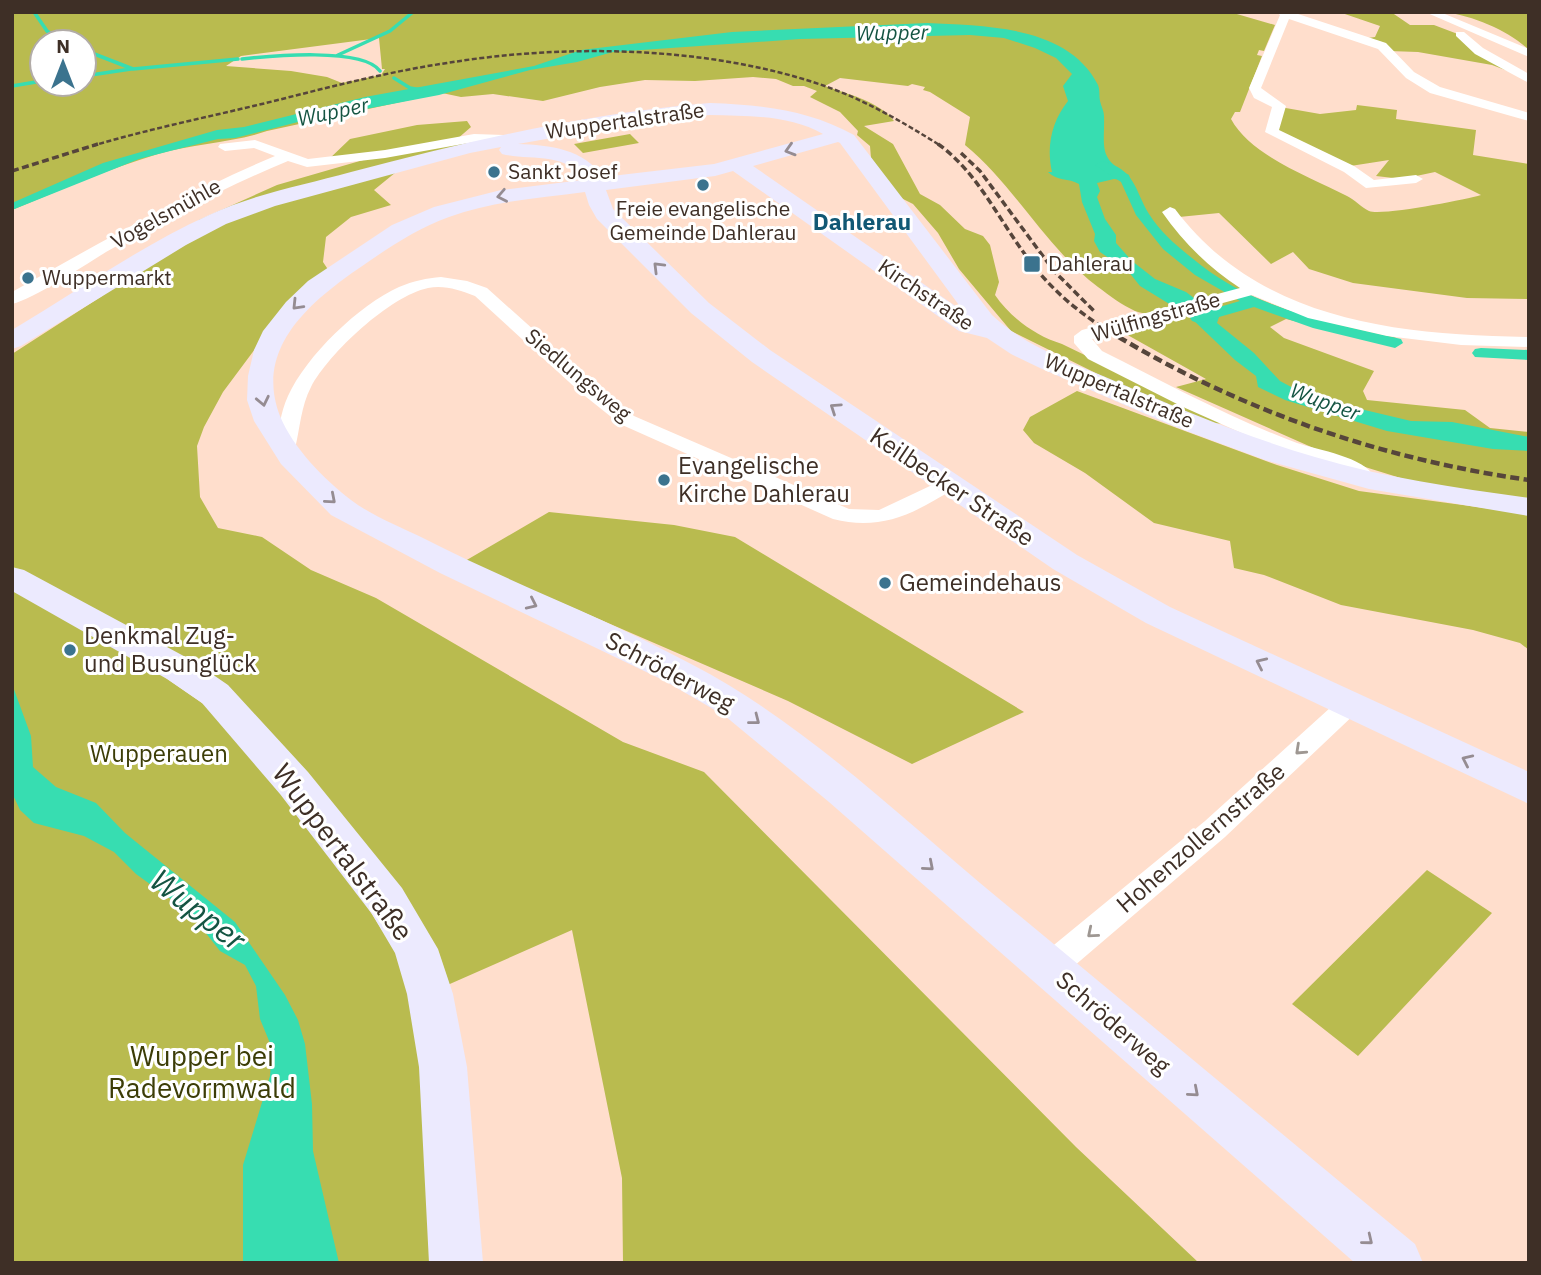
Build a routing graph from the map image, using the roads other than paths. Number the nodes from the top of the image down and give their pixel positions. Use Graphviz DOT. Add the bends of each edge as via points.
graph roads {
  1 [pos="1430,12"];
  2 [pos="1285,13"];
  3 [pos="1464,28"];
  4 [pos="1529,52"];
  5 [pos="1529,79"];
  6 [pos="1529,117"];
  7 [pos="841,135"];
  8 [pos="504,139"];
  9 [pos="225,147"];
  10 [pos="442,152"];
  11 [pos="287,156"];
  12 [pos="738,165"];
  13 [pos="659,178"];
  14 [pos="1416,179"];
  15 [pos="594,184"];
  16 [pos="1170,212"];
  17 [pos="605,214"];
  18 [pos="1239,293"];
  19 [pos="12,299"];
  20 [pos="996,333"];
  21 [pos="12,341"];
  22 [pos="1529,342"];
  23 [pos="285,449"];
  24 [pos="1363,477"];
  25 [pos="947,484"];
  26 [pos="1529,507"];
  27 [pos="12,577"];
  28 [pos="1350,704"];
  29 [pos="1529,789"];
  30 [pos="1049,968"];
  31 [pos="456,1263"];
  32 [pos="1396,1263"];
  1 -- 3 [label="street"];
  2 -- 6 [label="street" via="1382,46 1410,75 1435,90"];
  2 -- 14 [label="street" via="1255,88 1279,106 1271,131 1349,169 1371,185"];
  3 -- 4 [label="street"];
  3 -- 5 [label="street" via="1458,32 1479,51"];
  7 -- 8 [label="main road, Wuppertalstraße" via="785,115 710,109"];
  7 -- 12 [label="main road, one-way"];
  7 -- 20 [label="main road, Wuppertalstraße" via="858,150"];
  8 -- 10 [label="main road, Wuppertalstraße"];
  8 -- 11 [label="street, Vogelsmühle" via="474,138 307,163"];
  9 -- 11 [label="street, Vogelsmühle" via="253,143"];
  10 -- 15 [label="main road, Keilbecker Straße" via="516,150 551,155 586,169"];
  10 -- 21 [label="main road, Wuppertalstraße" via="218,219"];
  11 -- 19 [label="street, Vogelsmühle" via="218,185"];
  12 -- 13 [label="main road"];
  12 -- 20 [label="main road, Kirchstraße" via="968,326"];
  13 -- 15 [label="main road"];
  13 -- 17 [label="main road" via="612,193"];
  15 -- 17 [label="main road, Keilbecker Straße"];
  15 -- 23 [label="main road, Schröderweg, one-way" via="501,196 442,212 400,230 317,286 289,313 264,359 261,400"];
  16 -- 18 [label="street, Wülfingstraße" via="1227,270"];
  25 -- 17 [label="main road, Keilbecker Straße, one-way" via="794,380 700,308"];
  18 -- 22 [label="street, Wülfingstraße" via="1368,327"];
  18 -- 24 [label="street, Wülfingstraße" via="1086,334 1084,346 1201,407 1304,452 1355,467"];
  20 -- 24 [label="main road, Wuppertalstraße" via="1052,363 1236,440"];
  23 -- 25 [label="street, Siedlungsweg" via="297,397 323,358 387,298 443,282 481,292 627,420 851,518 881,517"];
  23 -- 30 [label="main road, Schröderweg, one-way" via="326,495 371,526 678,672 738,706"];
  24 -- 26 [label="main road, Wuppertalstraße"];
  28 -- 25 [label="main road, Keilbecker Straße, one-way" via="1129,600"];
  27 -- 31 [label="main road, Wuppertalstraße" via="215,694 294,783 387,901 416,949 430,994 443,1067"];
  29 -- 28 [label="main road, Keilbecker Straße, one-way"];
  28 -- 30 [label="street, Hohenzollernstraße, one-way" via="1215,828"];
  30 -- 32 [label="main road, Schröderweg, one-way"];
}
